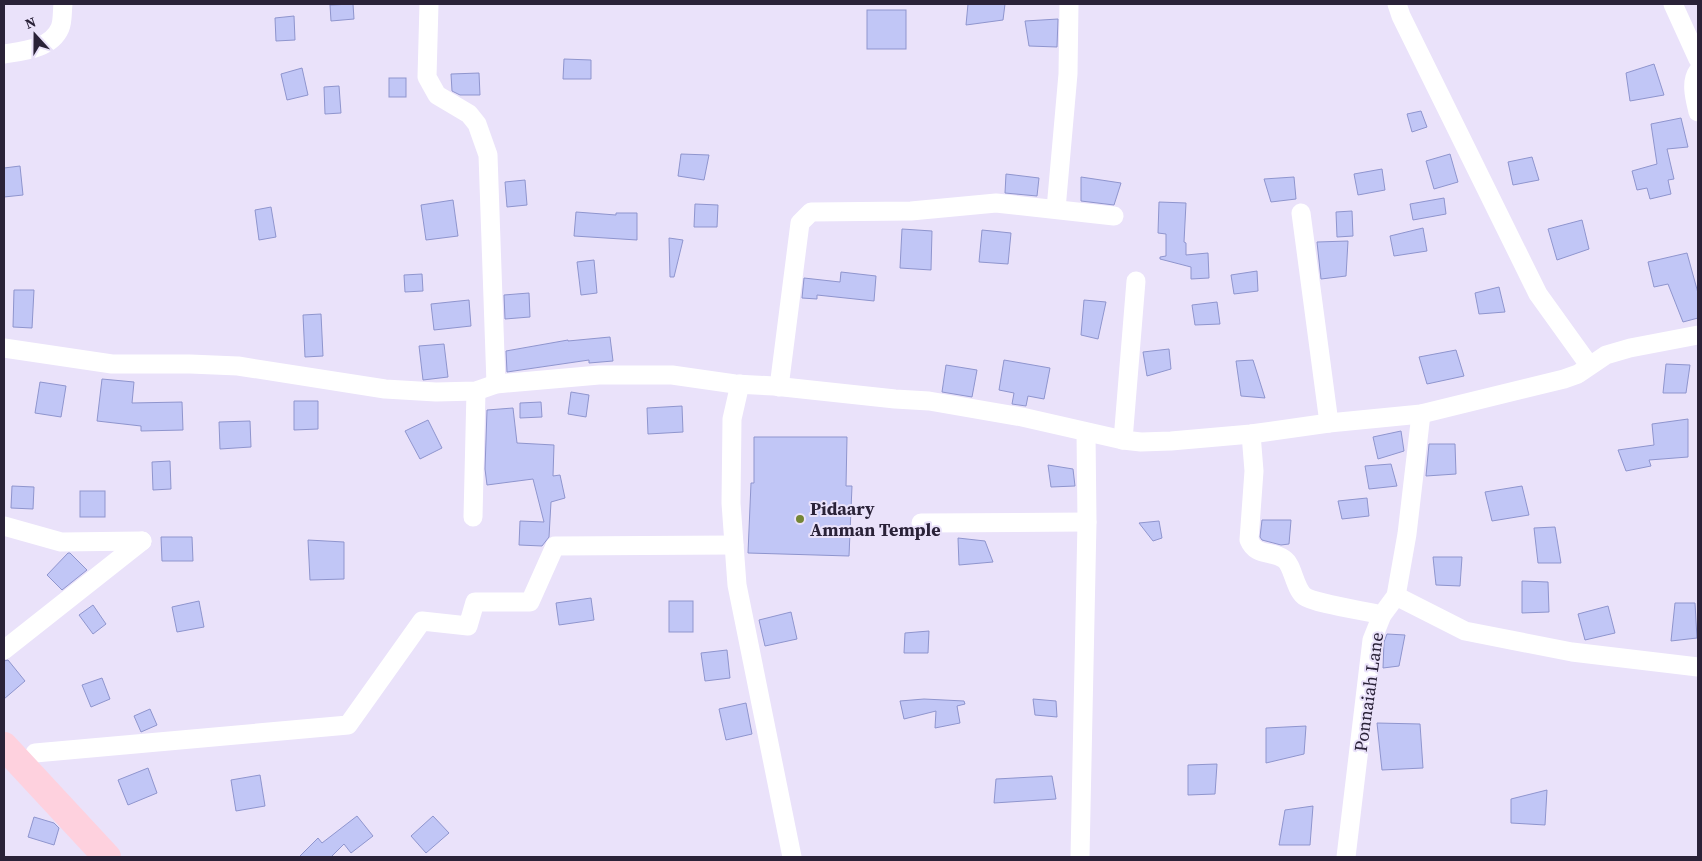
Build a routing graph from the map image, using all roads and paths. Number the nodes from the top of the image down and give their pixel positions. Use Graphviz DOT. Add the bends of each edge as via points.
graph roads {
  1 [pos="68,4"];
  2 [pos="429,4"];
  3 [pos="1069,4"];
  4 [pos="1397,4"];
  5 [pos="1673,4"];
  6 [pos="4,54"];
  7 [pos="1698,59"];
  8 [pos="1698,71"];
  9 [pos="1698,112"];
  10 [pos="1056,210"];
  11 [pos="1301,212"];
  12 [pos="1114,216"];
  13 [pos="1136,281"];
  14 [pos="1698,335"];
  15 [pos="4,348"];
  16 [pos="1589,365"];
  17 [pos="496,384"];
  18 [pos="740,384"];
  19 [pos="779,386"];
  20 [pos="476,391"];
  21 [pos="1421,414"];
  22 [pos="1329,423"];
  23 [pos="1086,432"];
  24 [pos="1250,434"];
  25 [pos="1123,440"];
  26 [pos="473,517"];
  27 [pos="1087,522"];
  28 [pos="921,523"];
  29 [pos="4,526"];
  30 [pos="734,545"];
  31 [pos="1396,596"];
  32 [pos="1382,614"];
  33 [pos="4,650"];
  34 [pos="1698,667"];
  35 [pos="4,746"];
  36 [pos="35,753"];
  37 [pos="107,857"];
  38 [pos="792,857"];
  39 [pos="1080,857"];
  40 [pos="1346,857"];
  1 -- 6 [label="street" via="60,28 49,42 30,50"];
  2 -- 17 [label="street" via="427,77 437,95 463,110 477,124 488,155"];
  3 -- 10 [label="street" via="1068,74"];
  4 -- 16 [label="street" via="1538,294"];
  5 -- 7 [label="street"];
  8 -- 9 [label="street" via="1694,76"];
  10 -- 12 [label="street"];
  10 -- 19 [label="street" via="996,203 911,211 811,212 800,223"];
  11 -- 22 [label="street"];
  13 -- 25 [label="street"];
  14 -- 16 [label="street" via="1630,348 1606,355"];
  15 -- 20 [label="street" via="112,364 238,366 385,389"];
  16 -- 21 [label="street" via="1564,379"];
  17 -- 18 [label="street" via="600,375 672,375"];
  17 -- 20 [label="street"];
  18 -- 19 [label="street"];
  18 -- 30 [label="street" via="732,419"];
  19 -- 23 [label="street" via="972,407"];
  20 -- 26 [label="street"];
  21 -- 22 [label="street"];
  21 -- 31 [label="street, Ponnaiah Lane"];
  22 -- 24 [label="street"];
  23 -- 25 [label="street"];
  23 -- 27 [label="street"];
  24 -- 25 [label="street" via="1171,442"];
  24 -- 32 [label="street" via="1254,471 1251,544 1256,550 1287,561 1304,596"];
  27 -- 28 [label="street"];
  27 -- 39 [label="street"];
  29 -- 33 [label="street" via="61,542 142,541"];
  30 -- 36 [label="street" via="555,546 530,602 475,602 468,626 422,621 348,725"];
  30 -- 38 [label="street" via="737,585"];
  31 -- 32 [label="street, Ponnaiah Lane"];
  31 -- 34 [label="street" via="1465,631 1572,652"];
  32 -- 40 [label="street, Ponnaiah Lane" via="1372,640"];
  35 -- 37 [label="main road"];
}
